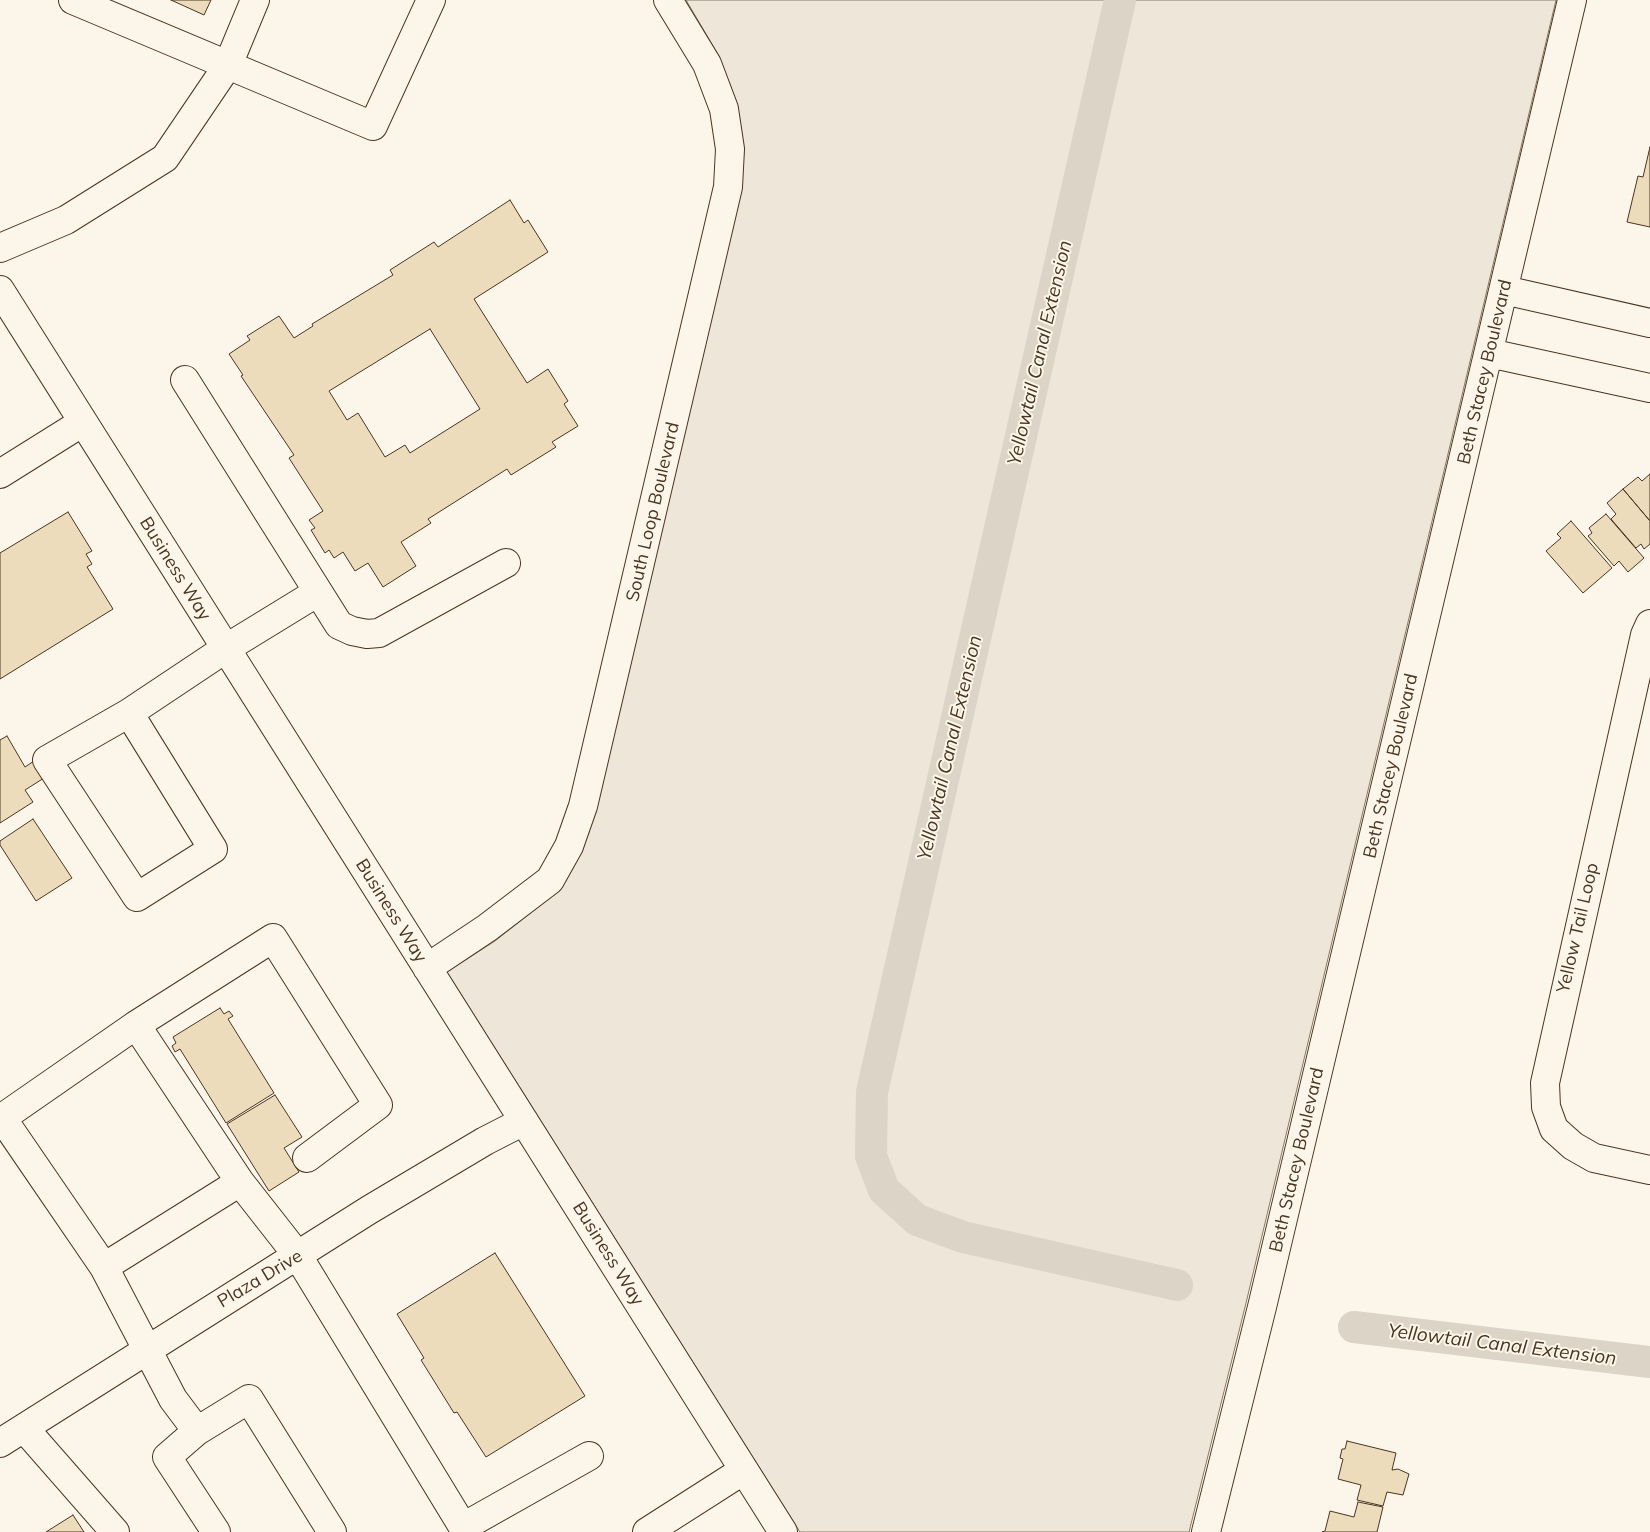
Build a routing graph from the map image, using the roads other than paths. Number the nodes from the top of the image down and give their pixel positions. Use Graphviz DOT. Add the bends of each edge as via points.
graph roads {
  1 [pos="73,0"];
  2 [pos="255,0"];
  3 [pos="431,0"];
  4 [pos="668,0"];
  5 [pos="1572,0"];
  6 [pos="228,65"];
  7 [pos="0,248"];
  8 [pos="0,290"];
  9 [pos="1504,290"];
  10 [pos="1650,323"];
  11 [pos="1489,353"];
  12 [pos="185,380"];
  13 [pos="1650,388"];
  14 [pos="83,422"];
  15 [pos="0,474"];
  16 [pos="506,563"];
  17 [pos="318,592"];
  18 [pos="1650,624"];
  19 [pos="225,649"];
  20 [pos="129,713"];
  21 [pos="427,968"];
  22 [pos="136,1025"];
  23 [pos="524,1121"];
  24 [pos="307,1158"];
  25 [pos="1650,1170"];
  26 [pos="240,1182"];
  27 [pos="298,1256"];
  28 [pos="104,1267"];
  29 [pos="148,1349"];
  30 [pos="197,1432"];
  31 [pos="8,1434"];
  32 [pos="589,1456"];
  33 [pos="744,1470"];
  34 [pos="115,1532"];
  35 [pos="216,1532"];
  36 [pos="332,1532"];
  37 [pos="647,1532"];
  38 [pos="783,1532"];
  39 [pos="1206,1532"];
  1 -- 6 [label="street"];
  2 -- 6 [label="street"];
  3 -- 6 [label="street" via="373,126"];
  4 -- 21 [label="street, South Loop Boulevard" via="707,64 724,109 730,149 728,187 583,806 569,846 550,880"];
  5 -- 9 [label="street, Beth Stacey Boulevard"];
  6 -- 7 [label="street" via="165,158 66,220"];
  8 -- 14 [label="street, Business Way"];
  9 -- 10 [label="street"];
  9 -- 11 [label="street, Beth Stacey Boulevard"];
  11 -- 13 [label="street"];
  11 -- 39 [label="street, Beth Stacey Boulevard"];
  12 -- 17 [label="street"];
  14 -- 15 [label="street"];
  14 -- 19 [label="street, Business Way"];
  16 -- 17 [label="street" via="379,633 359,633 339,625"];
  17 -- 19 [label="street"];
  18 -- 25 [label="street, Yellow Tail Loop" via="1544,1083 1546,1107 1554,1129 1573,1146 1594,1158"];
  19 -- 20 [label="street"];
  19 -- 21 [label="street, Business Way"];
  20 -- 20 [label="street" via="47,760 137,897 213,849"];
  21 -- 23 [label="street, Business Way"];
  22 -- 24 [label="street" via="273,938 378,1105"];
  22 -- 26 [label="street"];
  22 -- 28 [label="street" via="2,1118"];
  23 -- 27 [label="street, Plaza Drive" via="485,1141"];
  23 -- 33 [label="street, Business Way"];
  26 -- 27 [label="street"];
  26 -- 28 [label="street"];
  27 -- 29 [label="street, Plaza Drive"];
  27 -- 32 [label="street" via="463,1527"];
  28 -- 29 [label="street"];
  29 -- 30 [label="street" via="173,1399"];
  29 -- 31 [label="street, Plaza Drive"];
  30 -- 35 [label="street" via="167,1457"];
  30 -- 36 [label="street" via="249,1399"];
  31 -- 34 [label="street"];
  33 -- 37 [label="street"];
  33 -- 38 [label="street, Business Way"];
}
